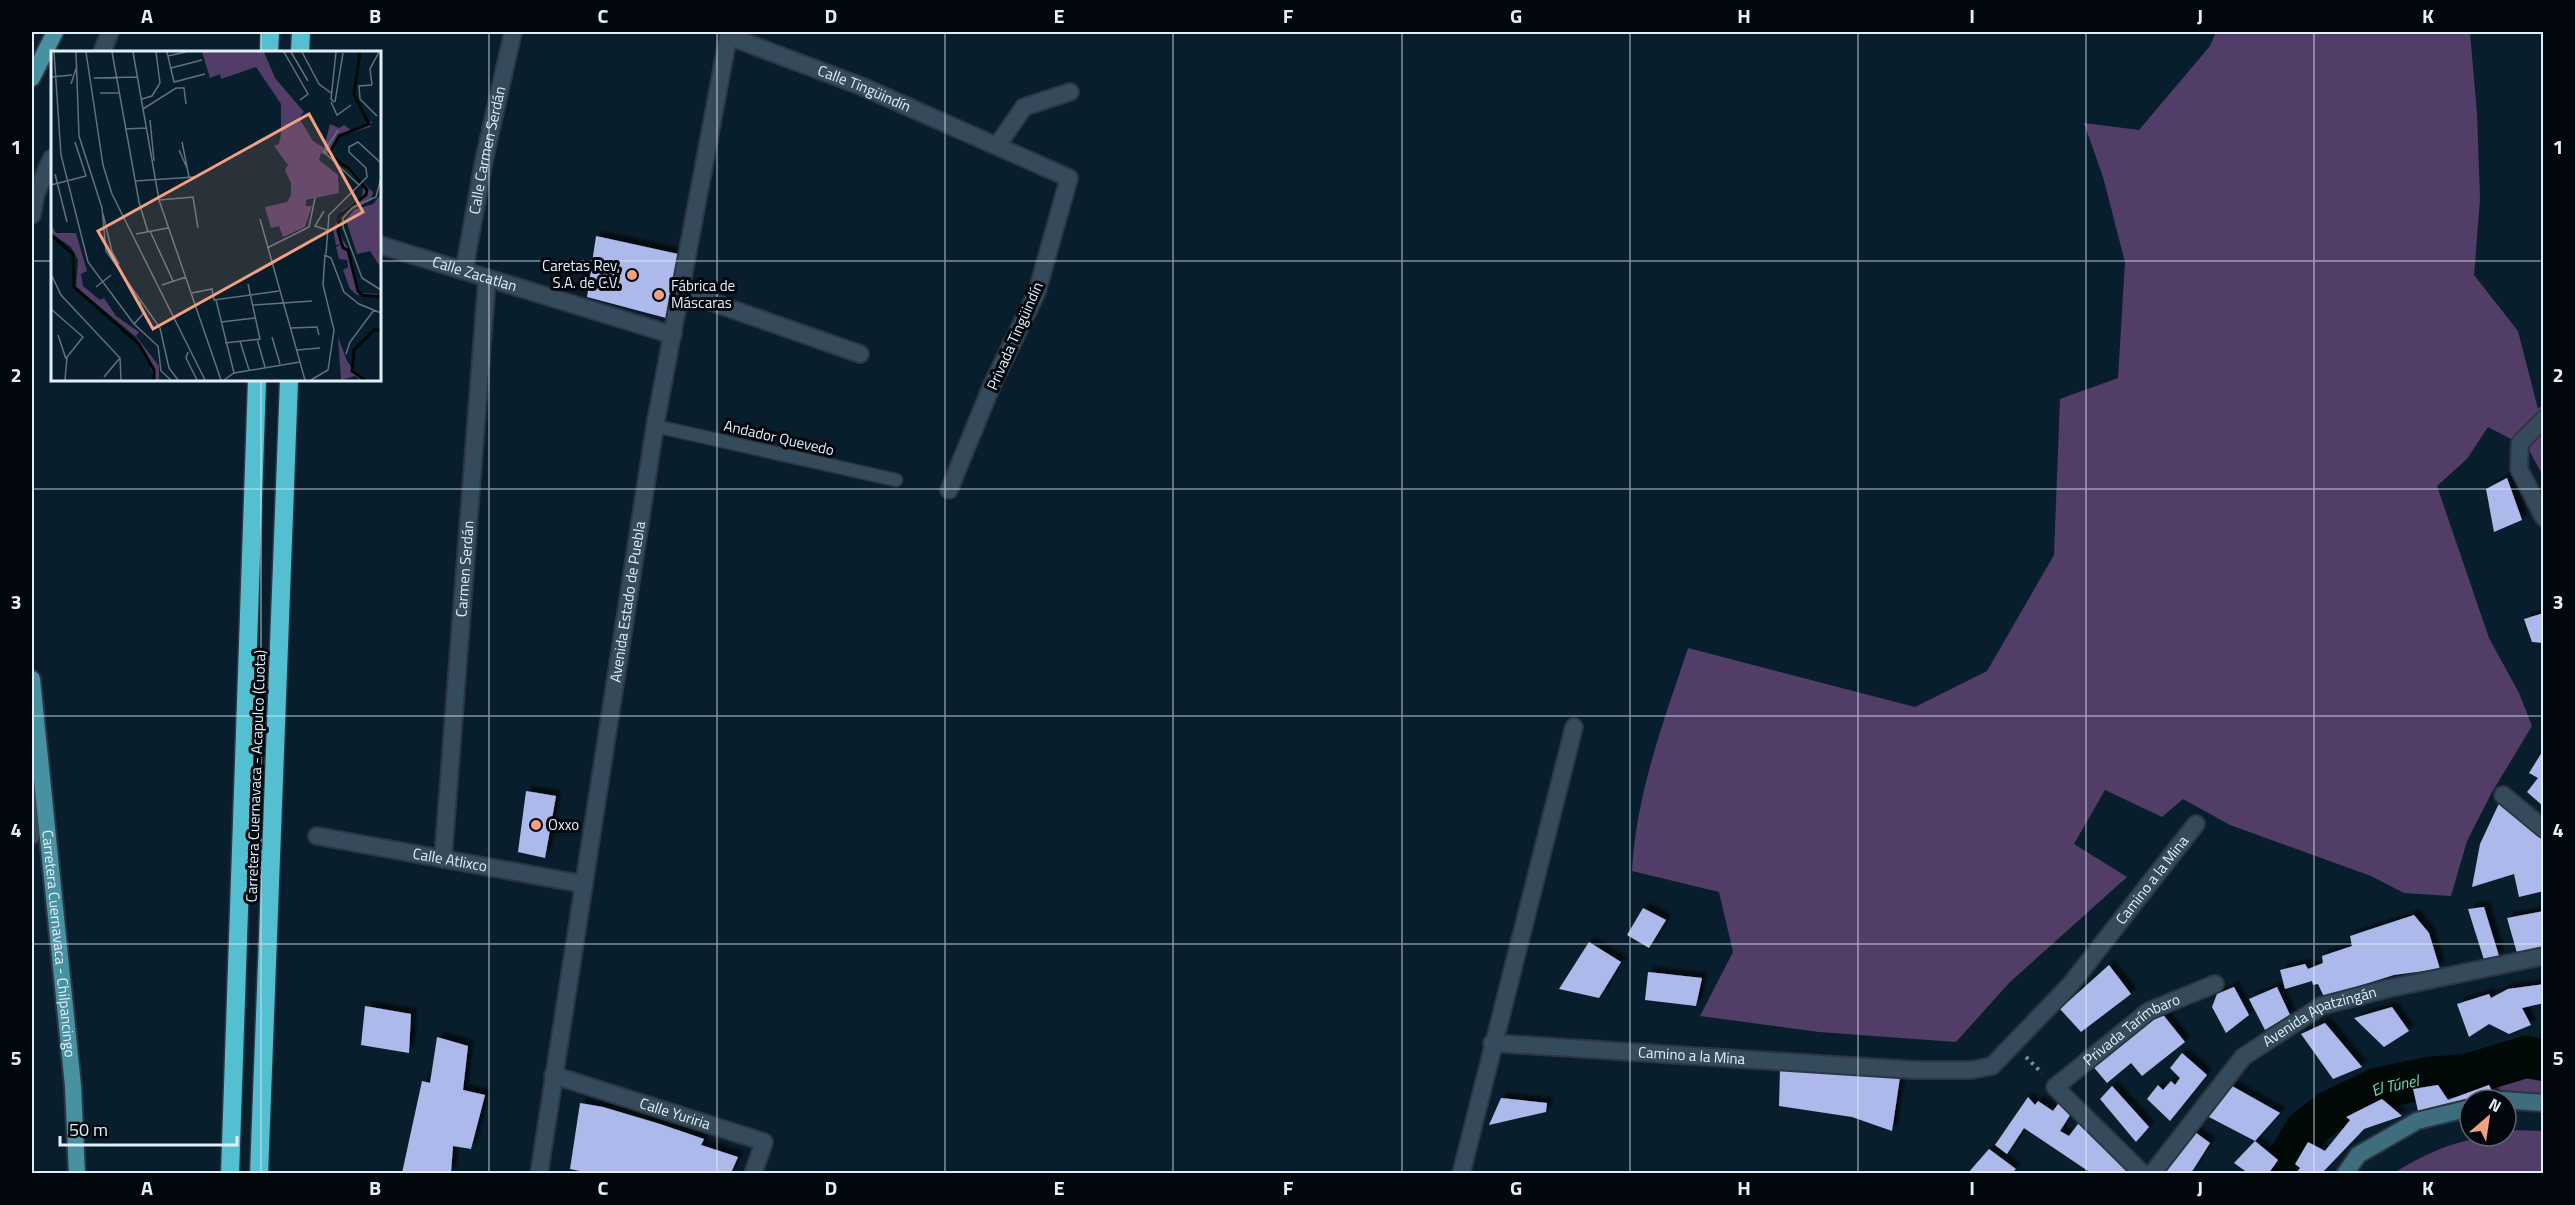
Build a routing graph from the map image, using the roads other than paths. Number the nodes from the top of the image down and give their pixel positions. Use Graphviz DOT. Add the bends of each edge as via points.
graph roads {
  1 [pos="55,32"];
  2 [pos="110,32"];
  3 [pos="270,32"];
  4 [pos="301,32"];
  5 [pos="513,32"];
  6 [pos="728,34"];
  7 [pos="102,51"];
  8 [pos="269,51"];
  9 [pos="300,51"];
  10 [pos="32,78"];
  11 [pos="1070,92"];
  12 [pos="997,146"];
  13 [pos="51,160"];
  14 [pos="1070,178"];
  15 [pos="32,215"];
  16 [pos="381,245"];
  17 [pos="464,271"];
  18 [pos="487,279"];
  19 [pos="680,291"];
  20 [pos="673,335"];
  21 [pos="860,354"];
  22 [pos="257,381"];
  23 [pos="288,381"];
  24 [pos="2544,419"];
  25 [pos="655,426"];
  26 [pos="896,480"];
  27 [pos="949,490"];
  28 [pos="2544,518"];
  29 [pos="32,679"];
  30 [pos="1574,727"];
  31 [pos="42,783"];
  32 [pos="2503,795"];
  33 [pos="2196,824"];
  34 [pos="2544,829"];
  35 [pos="32,835"];
  36 [pos="317,836"];
  37 [pos="443,859"];
  38 [pos="583,884"];
  39 [pos="2544,956"];
  40 [pos="2215,984"];
  41 [pos="1492,1043"];
  42 [pos="553,1075"];
  43 [pos="2518,1101"];
  44 [pos="2544,1103"];
  45 [pos="2458,1111"];
  46 [pos="77,1173"];
  47 [pos="230,1173"];
  48 [pos="259,1173"];
  49 [pos="539,1173"];
  50 [pos="753,1173"];
  51 [pos="1461,1173"];
  52 [pos="2143,1173"];
  53 [pos="2152,1173"];
  54 [pos="2345,1173"];
  1 -- 10 [label="main road"];
  2 -- 7 [label="street"];
  3 -- 8 [label="highway"];
  4 -- 9 [label="highway"];
  5 -- 17 [label="street, Calle Carmen Serdán"];
  6 -- 12 [label="street, Calle Tingüindín" via="861,86"];
  6 -- 19 [label="street, Avenida Estado de Puebla"];
  11 -- 12 [label="street" via="1024,107"];
  12 -- 14 [label="street, Calle Tingüindín"];
  13 -- 15 [label="street" via="36,193"];
  14 -- 27 [label="street, Privada Tingüindín" via="1037,292 992,385"];
  16 -- 17 [label="street, Calle Zacatlan"];
  17 -- 18 [label="street, Calle Zacatlan"];
  18 -- 20 [label="street, Calle Zacatlan"];
  18 -- 37 [label="street, Carmen Serdán"];
  19 -- 20 [label="street, Avenida Estado de Puebla"];
  19 -- 21 [label="street"];
  20 -- 25 [label="street, Avenida Estado de Puebla"];
  22 -- 47 [label="highway, Carretera Cuernavaca - Acapulco (Cuota)"];
  23 -- 48 [label="highway, Carretera Cuernavaca - Acapulco (Cuota)"];
  24 -- 28 [label="street" via="2520,443 2519,469"];
  25 -- 26 [label="lane, Andador Quevedo"];
  25 -- 38 [label="street, Avenida Estado de Puebla"];
  29 -- 31 [label="main road, Carretera Cuernavaca - Chilpancingo"];
  30 -- 41 [label="street"];
  31 -- 35 [label="street"];
  31 -- 46 [label="main road, Carretera Cuernavaca - Chilpancingo" via="73,1086"];
  32 -- 34 [label="street"];
  33 -- 41 [label="street, Camino a la Mina" via="2072,984 1992,1066 1914,1070"];
  36 -- 37 [label="street, Calle Atlixco"];
  37 -- 38 [label="street, Calle Atlixco"];
  38 -- 42 [label="street, Avenida Estado de Puebla"];
  39 -- 53 [label="street, Avenida Apatzingán" via="2321,1006 2243,1058"];
  40 -- 52 [label="street, Privada Tarímbaro" via="2149,1011 2055,1087"];
  41 -- 51 [label="street"];
  42 -- 49 [label="street, Avenida Estado de Puebla"];
  42 -- 50 [label="street, Calle Yuriria" via="764,1142"];
  43 -- 44 [label="main road"];
  45 -- 54 [label="main road" via="2417,1121 2358,1155"];
}
